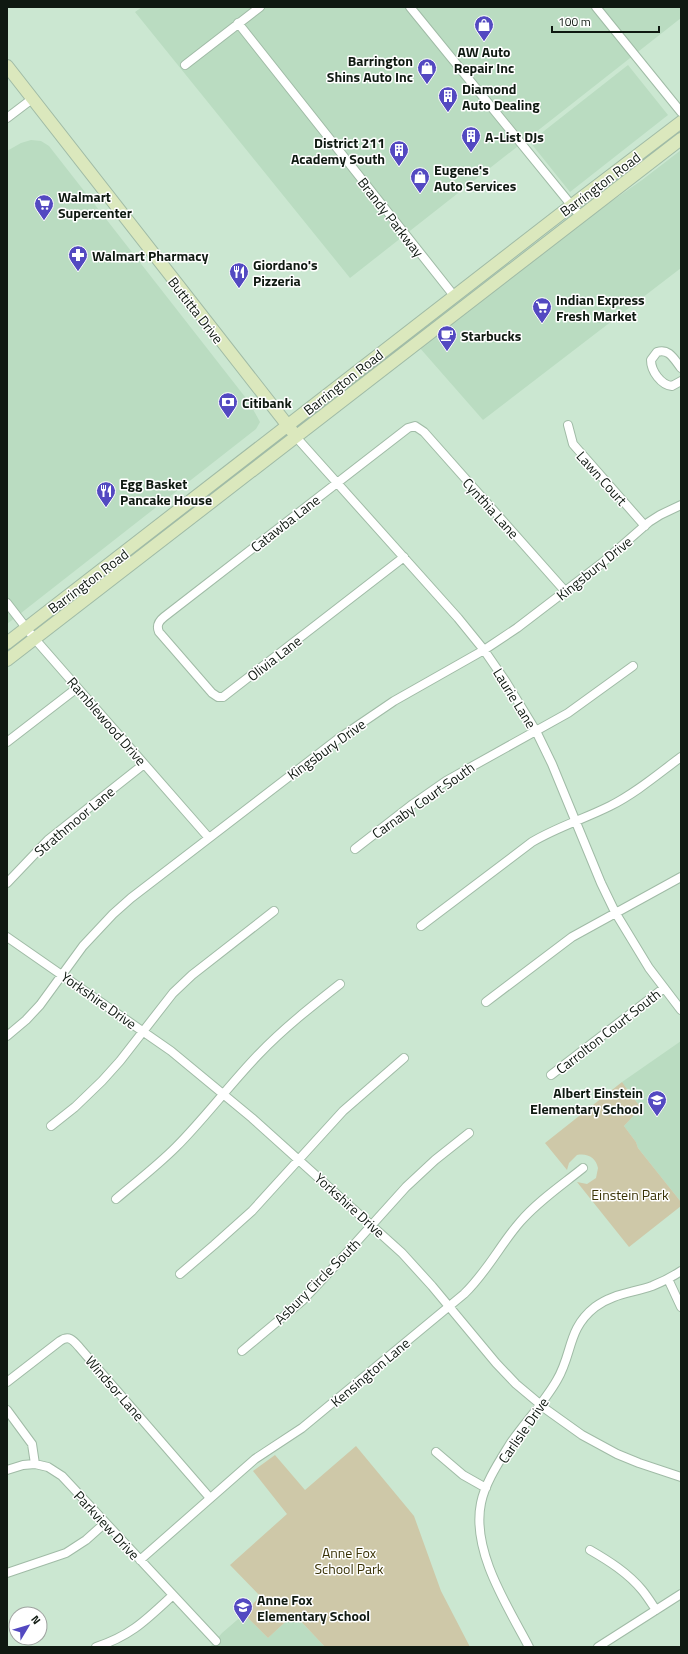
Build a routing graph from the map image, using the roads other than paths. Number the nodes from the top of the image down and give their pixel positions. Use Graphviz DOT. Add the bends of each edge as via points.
graph roads {
  1 [pos="260,7"];
  2 [pos="410,7"];
  3 [pos="596,7"];
  4 [pos="238,24"];
  5 [pos="185,65"];
  6 [pos="7,66"];
  7 [pos="32,99"];
  8 [pos="681,112"];
  9 [pos="7,118"];
  10 [pos="681,122"];
  11 [pos="681,139"];
  12 [pos="572,205"];
  13 [pos="580,217"];
  14 [pos="455,297"];
  15 [pos="681,368"];
  16 [pos="681,382"];
  17 [pos="568,425"];
  18 [pos="287,426"];
  19 [pos="415,426"];
  20 [pos="296,436"];
  21 [pos="338,483"];
  22 [pos="681,505"];
  23 [pos="645,526"];
  24 [pos="404,557"];
  25 [pos="565,591"];
  26 [pos="7,603"];
  27 [pos="158,625"];
  28 [pos="26,628"];
  29 [pos="34,638"];
  30 [pos="7,643"];
  31 [pos="484,650"];
  32 [pos="7,660"];
  33 [pos="633,666"];
  34 [pos="77,688"];
  35 [pos="536,731"];
  36 [pos="7,742"];
  37 [pos="681,757"];
  38 [pos="144,764"];
  39 [pos="576,821"];
  40 [pos="209,838"];
  41 [pos="355,849"];
  42 [pos="681,877"];
  43 [pos="7,883"];
  44 [pos="274,911"];
  45 [pos="616,912"];
  46 [pos="421,926"];
  47 [pos="7,937"];
  48 [pos="62,975"];
  49 [pos="340,984"];
  50 [pos="664,988"];
  51 [pos="486,1002"];
  52 [pos="681,1010"];
  53 [pos="143,1030"];
  54 [pos="7,1036"];
  55 [pos="404,1058"];
  56 [pos="551,1075"];
  57 [pos="223,1093"];
  58 [pos="51,1126"];
  59 [pos="469,1133"];
  60 [pos="298,1159"];
  61 [pos="583,1168"];
  62 [pos="116,1199"];
  63 [pos="372,1225"];
  64 [pos="681,1270"];
  65 [pos="180,1274"];
  66 [pos="668,1279"];
  67 [pos="449,1306"];
  68 [pos="681,1307"];
  69 [pos="242,1350"];
  70 [pos="7,1382"];
  71 [pos="540,1404"];
  72 [pos="7,1410"];
  73 [pos="436,1452"];
  74 [pos="36,1464"];
  75 [pos="7,1470"];
  76 [pos="681,1477"];
  77 [pos="486,1488"];
  78 [pos="210,1498"];
  79 [pos="105,1523"];
  80 [pos="590,1550"];
  81 [pos="140,1560"];
  82 [pos="7,1573"];
  83 [pos="681,1594"];
  84 [pos="173,1595"];
  85 [pos="656,1610"];
  86 [pos="216,1641"];
  87 [pos="96,1647"];
  88 [pos="530,1647"];
  89 [pos="598,1647"];
  1 -- 4 [label="street"];
  2 -- 12 [label="street"];
  3 -- 8 [label="street"];
  4 -- 5 [label="street"];
  4 -- 14 [label="street, Brandy Parkway"];
  6 -- 7 [label="main road, Buttitta Drive"];
  7 -- 9 [label="street"];
  7 -- 18 [label="main road, Buttitta Drive"];
  10 -- 12 [label="main road, Barrington Road"];
  11 -- 13 [label="main road, Barrington Road"];
  12 -- 13 [label="street"];
  12 -- 14 [label="main road, Barrington Road"];
  13 -- 20 [label="main road, Barrington Road"];
  14 -- 18 [label="main road, Barrington Road"];
  15 -- 16 [label="street" via="666,351 657,352 651,360 653,369 664,383 672,386"];
  17 -- 23 [label="street, Lawn Court" via="573,444"];
  18 -- 20 [label="main road, Laurie Lane"];
  18 -- 28 [label="main road, Barrington Road"];
  19 -- 21 [label="street, Catawba Lane" via="408,428"];
  19 -- 25 [label="street, Cynthia Lane" via="424,432"];
  20 -- 21 [label="street, Laurie Lane"];
  20 -- 29 [label="main road, Barrington Road"];
  21 -- 24 [label="street, Laurie Lane"];
  21 -- 27 [label="street, Catawba Lane" via="164,617"];
  22 -- 23 [label="street, Kingsbury Drive"];
  23 -- 25 [label="street, Kingsbury Drive"];
  24 -- 27 [label="street, Olivia Lane" via="223,697 212,693 159,632"];
  24 -- 31 [label="street, Laurie Lane"];
  25 -- 31 [label="street, Kingsbury Drive"];
  26 -- 28 [label="street, Ramblewood Drive"];
  28 -- 29 [label="street, Ramblewood Drive"];
  28 -- 30 [label="main road, Barrington Road"];
  29 -- 32 [label="main road, Barrington Road"];
  29 -- 34 [label="street, Ramblewood Drive"];
  31 -- 35 [label="street, Laurie Lane"];
  31 -- 40 [label="street, Kingsbury Drive" via="417,687 360,723"];
  33 -- 35 [label="street, Carnaby Court South" via="584,703"];
  34 -- 36 [label="street"];
  34 -- 38 [label="street, Ramblewood Drive"];
  35 -- 39 [label="street, Laurie Lane"];
  35 -- 41 [label="street, Carnaby Court South" via="446,781"];
  37 -- 39 [label="street" via="631,794"];
  38 -- 40 [label="street, Ramblewood Drive"];
  38 -- 43 [label="street, Strathmoor Lane" via="48,840"];
  39 -- 45 [label="street, Laurie Lane" via="601,883"];
  39 -- 46 [label="street" via="528,844"];
  40 -- 48 [label="street, Kingsbury Drive" via="113,914 83,946"];
  42 -- 45 [label="street"];
  44 -- 53 [label="street" via="185,981 164,1002"];
  45 -- 50 [label="street, Laurie Lane" via="635,947"];
  45 -- 51 [label="street" via="563,943"];
  47 -- 48 [label="street, Yorkshire Drive"];
  48 -- 53 [label="street, Yorkshire Drive"];
  48 -- 54 [label="street, Kingsbury Drive" via="40,1005"];
  49 -- 57 [label="street" via="274,1040"];
  50 -- 52 [label="street, Laurie Lane"];
  50 -- 56 [label="street, Carrolton Court South"];
  53 -- 57 [label="street, Yorkshire Drive"];
  53 -- 58 [label="street" via="120,1062 102,1081"];
  55 -- 60 [label="street" via="343,1111"];
  57 -- 60 [label="street, Yorkshire Drive"];
  57 -- 62 [label="street" via="176,1147"];
  59 -- 63 [label="street, Asbury Circle South" via="421,1173"];
  60 -- 63 [label="street, Yorkshire Drive"];
  60 -- 65 [label="street" via="245,1217"];
  61 -- 67 [label="street, Kensington Lane" via="527,1215 479,1278"];
  63 -- 67 [label="street, Yorkshire Drive"];
  63 -- 69 [label="street, Asbury Circle South" via="302,1300"];
  64 -- 66 [label="street, Carlisle Drive"];
  66 -- 68 [label="street"];
  66 -- 71 [label="street, Carlisle Drive" via="607,1299 589,1311 573,1334 557,1380"];
  67 -- 71 [label="street, Yorkshire Drive" via="496,1363"];
  67 -- 78 [label="street, Kensington Lane" via="302,1428 255,1459"];
  70 -- 78 [label="street, Windsor Lane" via="60,1341 70,1339"];
  71 -- 76 [label="street, Yorkshire Drive" via="582,1434 617,1454"];
  71 -- 77 [label="street, Carlisle Drive" via="510,1444"];
  72 -- 74 [label="street" via="32,1444"];
  73 -- 77 [label="street" via="463,1475"];
  74 -- 75 [label="street"];
  74 -- 79 [label="street, Parkview Drive" via="58,1473"];
  77 -- 88 [label="street, Carlisle Drive" via="479,1515 481,1540 495,1579"];
  78 -- 81 [label="street, Kensington Lane"];
  79 -- 81 [label="street, Parkview Drive"];
  79 -- 82 [label="street" via="72,1550"];
  80 -- 85 [label="street" via="634,1581"];
  81 -- 84 [label="street, Parkview Drive"];
  83 -- 85 [label="street"];
  84 -- 86 [label="street, Parkview Drive"];
  84 -- 87 [label="street" via="133,1630"];
  85 -- 89 [label="street"];
}
